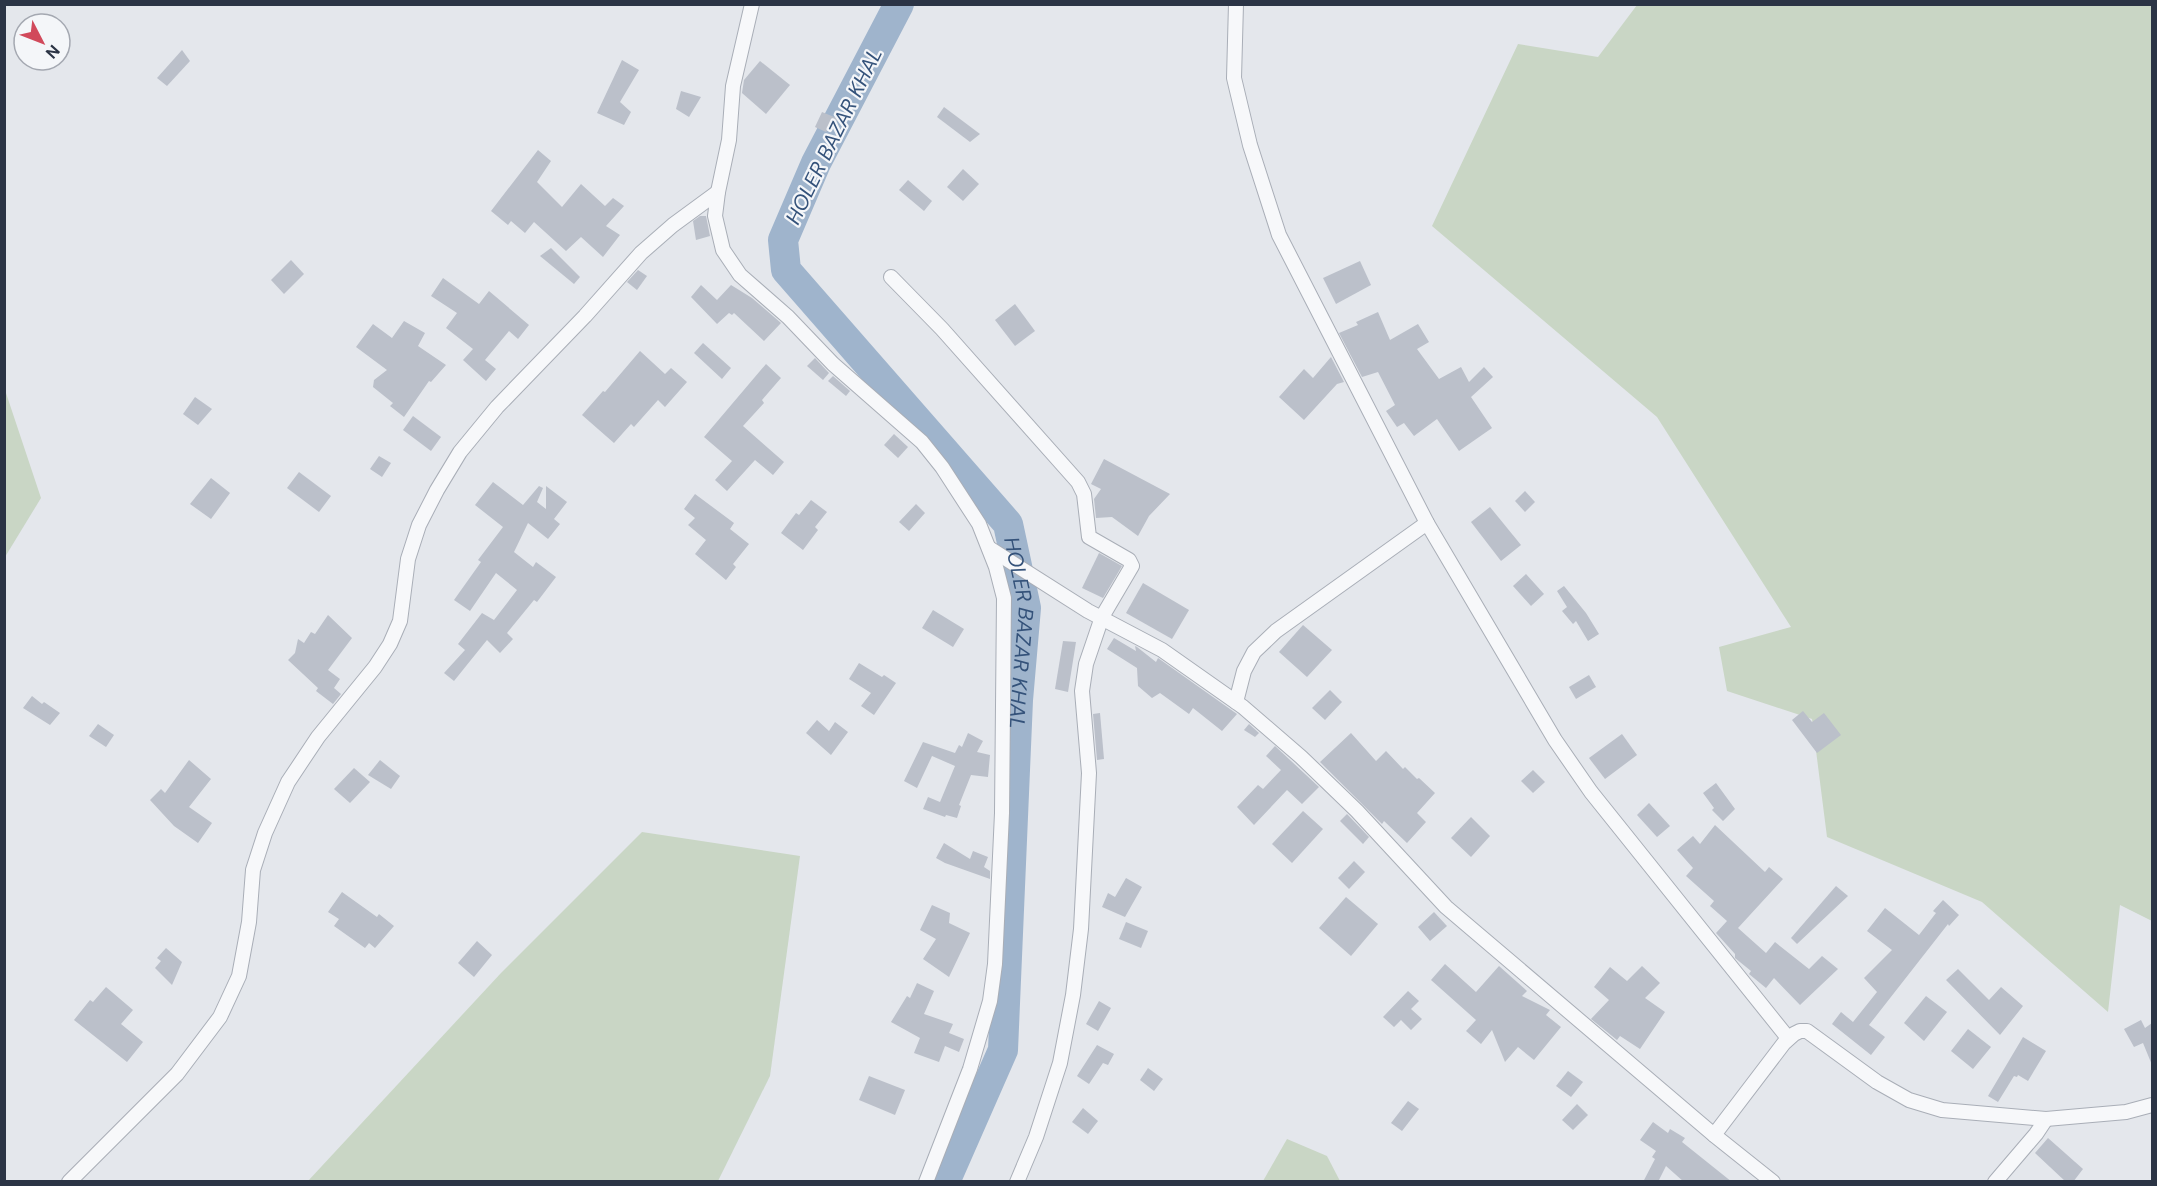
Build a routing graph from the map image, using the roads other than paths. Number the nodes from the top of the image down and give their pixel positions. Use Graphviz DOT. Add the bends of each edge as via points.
graph roads {
  1 [pos="752,4"];
  2 [pos="1236,4"];
  3 [pos="718,192"];
  4 [pos="891,277"];
  5 [pos="1427,523"];
  6 [pos="994,551"];
  7 [pos="1102,617"];
  8 [pos="1236,702"];
  9 [pos="1788,1038"];
  10 [pos="2152,1105"];
  11 [pos="2046,1119"];
  12 [pos="1714,1135"];
  13 [pos="69,1182"];
  14 [pos="926,1182"];
  15 [pos="1017,1182"];
  16 [pos="1773,1182"];
  17 [pos="1995,1182"];
  1 -- 3 [label="street" via="733,86 729,140"];
  2 -- 5 [label="street" via="1234,78 1250,145 1279,235"];
  3 -- 6 [label="street" via="719,236 731,264 833,364 922,442 967,503"];
  3 -- 13 [label="street" via="641,253 460,452 419,525 408,559 400,621 390,644 288,782 266,833 253,870 239,976 220,1017 177,1074"];
  4 -- 7 [label="street" via="1078,482 1084,494 1089,537 1129,560 1132,566"];
  5 -- 8 [label="street" via="1275,631 1254,652"];
  5 -- 9 [label="street" via="1555,740 1591,792"];
  6 -- 7 [label="street"];
  6 -- 14 [label="street" via="1004,598 1002,813 995,964 981,1035"];
  7 -- 8 [label="street" via="1162,650"];
  7 -- 15 [label="street" via="1086,664 1082,691 1089,773 1081,929 1073,995 1060,1063"];
  8 -- 12 [label="street" via="1349,803 1446,907"];
  9 -- 11 [label="street" via="1807,1031 1877,1082 1909,1100 1942,1110"];
  9 -- 12 [label="street"];
  10 -- 11 [label="street" via="2126,1112"];
  11 -- 17 [label="street"];
  12 -- 16 [label="street"];
}
